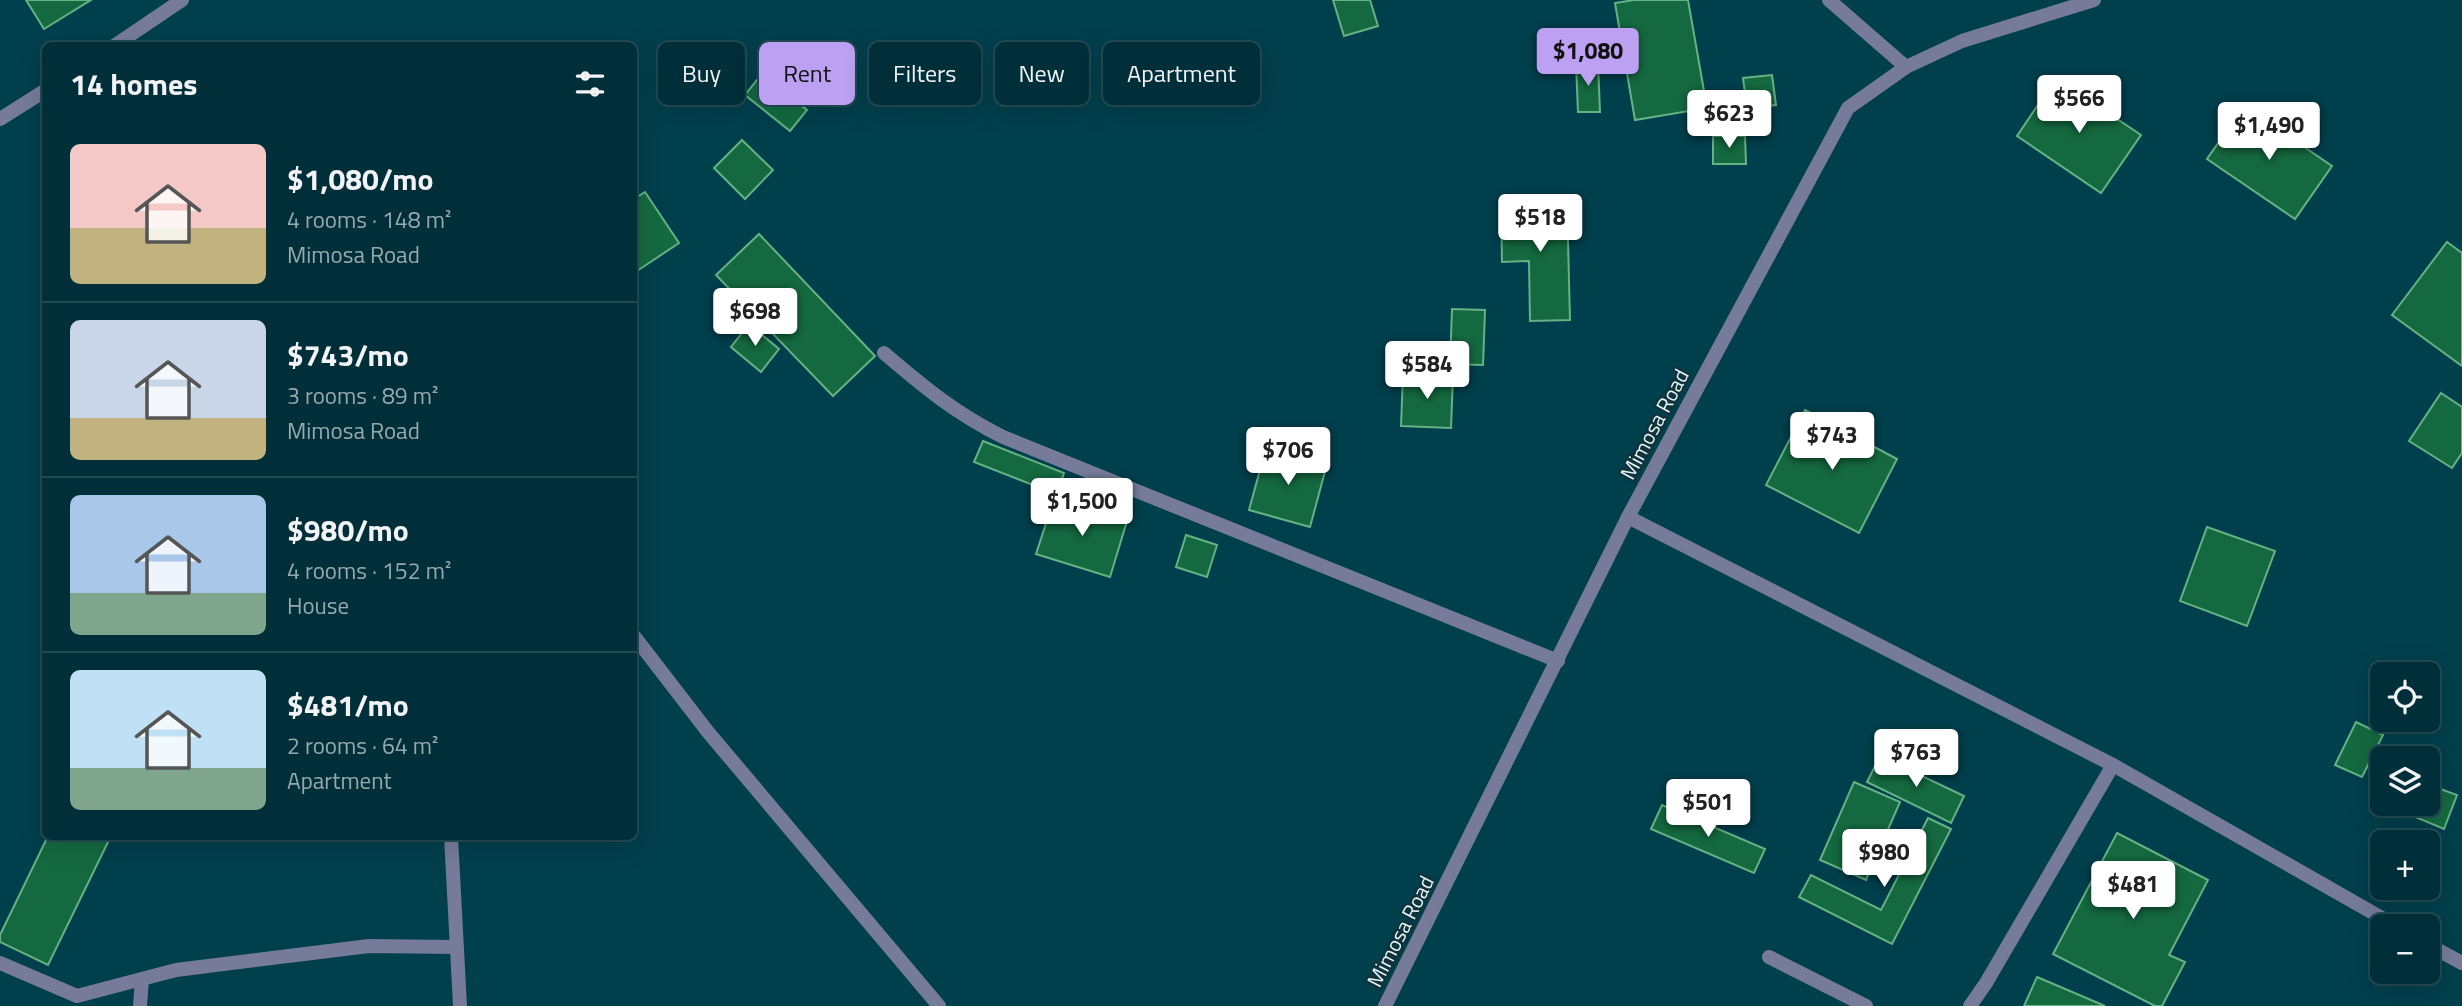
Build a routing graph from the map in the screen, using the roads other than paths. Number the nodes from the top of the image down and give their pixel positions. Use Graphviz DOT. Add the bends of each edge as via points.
graph roads {
  1 [pos="182,0"];
  2 [pos="1829,0"];
  3 [pos="2094,0"];
  4 [pos="120,42"];
  5 [pos="1906,67"];
  6 [pos="42,93"];
  7 [pos="0,119"];
  8 [pos="884,353"];
  9 [pos="1628,517"];
  10 [pos="637,640"];
  11 [pos="1558,661"];
  12 [pos="2113,765"];
  13 [pos="451,840"];
  14 [pos="2375,914"];
  15 [pos="456,947"];
  16 [pos="2440,951"];
  17 [pos="1769,957"];
  18 [pos="0,963"];
  19 [pos="2462,964"];
  20 [pos="142,979"];
  21 [pos="140,1006"];
  22 [pos="460,1006"];
  23 [pos="937,1006"];
  24 [pos="1385,1006"];
  25 [pos="1866,1006"];
  26 [pos="1970,1006"];
  1 -- 4 [label="street"];
  2 -- 5 [label="street"];
  3 -- 5 [label="street, Mimosa Road" via="1962,41"];
  5 -- 9 [label="street, Mimosa Road" via="1848,108"];
  6 -- 7 [label="street"];
  8 -- 11 [label="street" via="940,401 1003,438"];
  9 -- 11 [label="street, Mimosa Road"];
  9 -- 12 [label="street"];
  10 -- 23 [label="street"];
  11 -- 24 [label="street, Mimosa Road"];
  12 -- 14 [label="street"];
  12 -- 26 [label="street"];
  13 -- 15 [label="street"];
  15 -- 20 [label="street" via="369,946 176,970"];
  15 -- 22 [label="street"];
  16 -- 19 [label="street"];
  17 -- 25 [label="street"];
  18 -- 20 [label="street" via="77,996"];
  20 -- 21 [label="street"];
}
